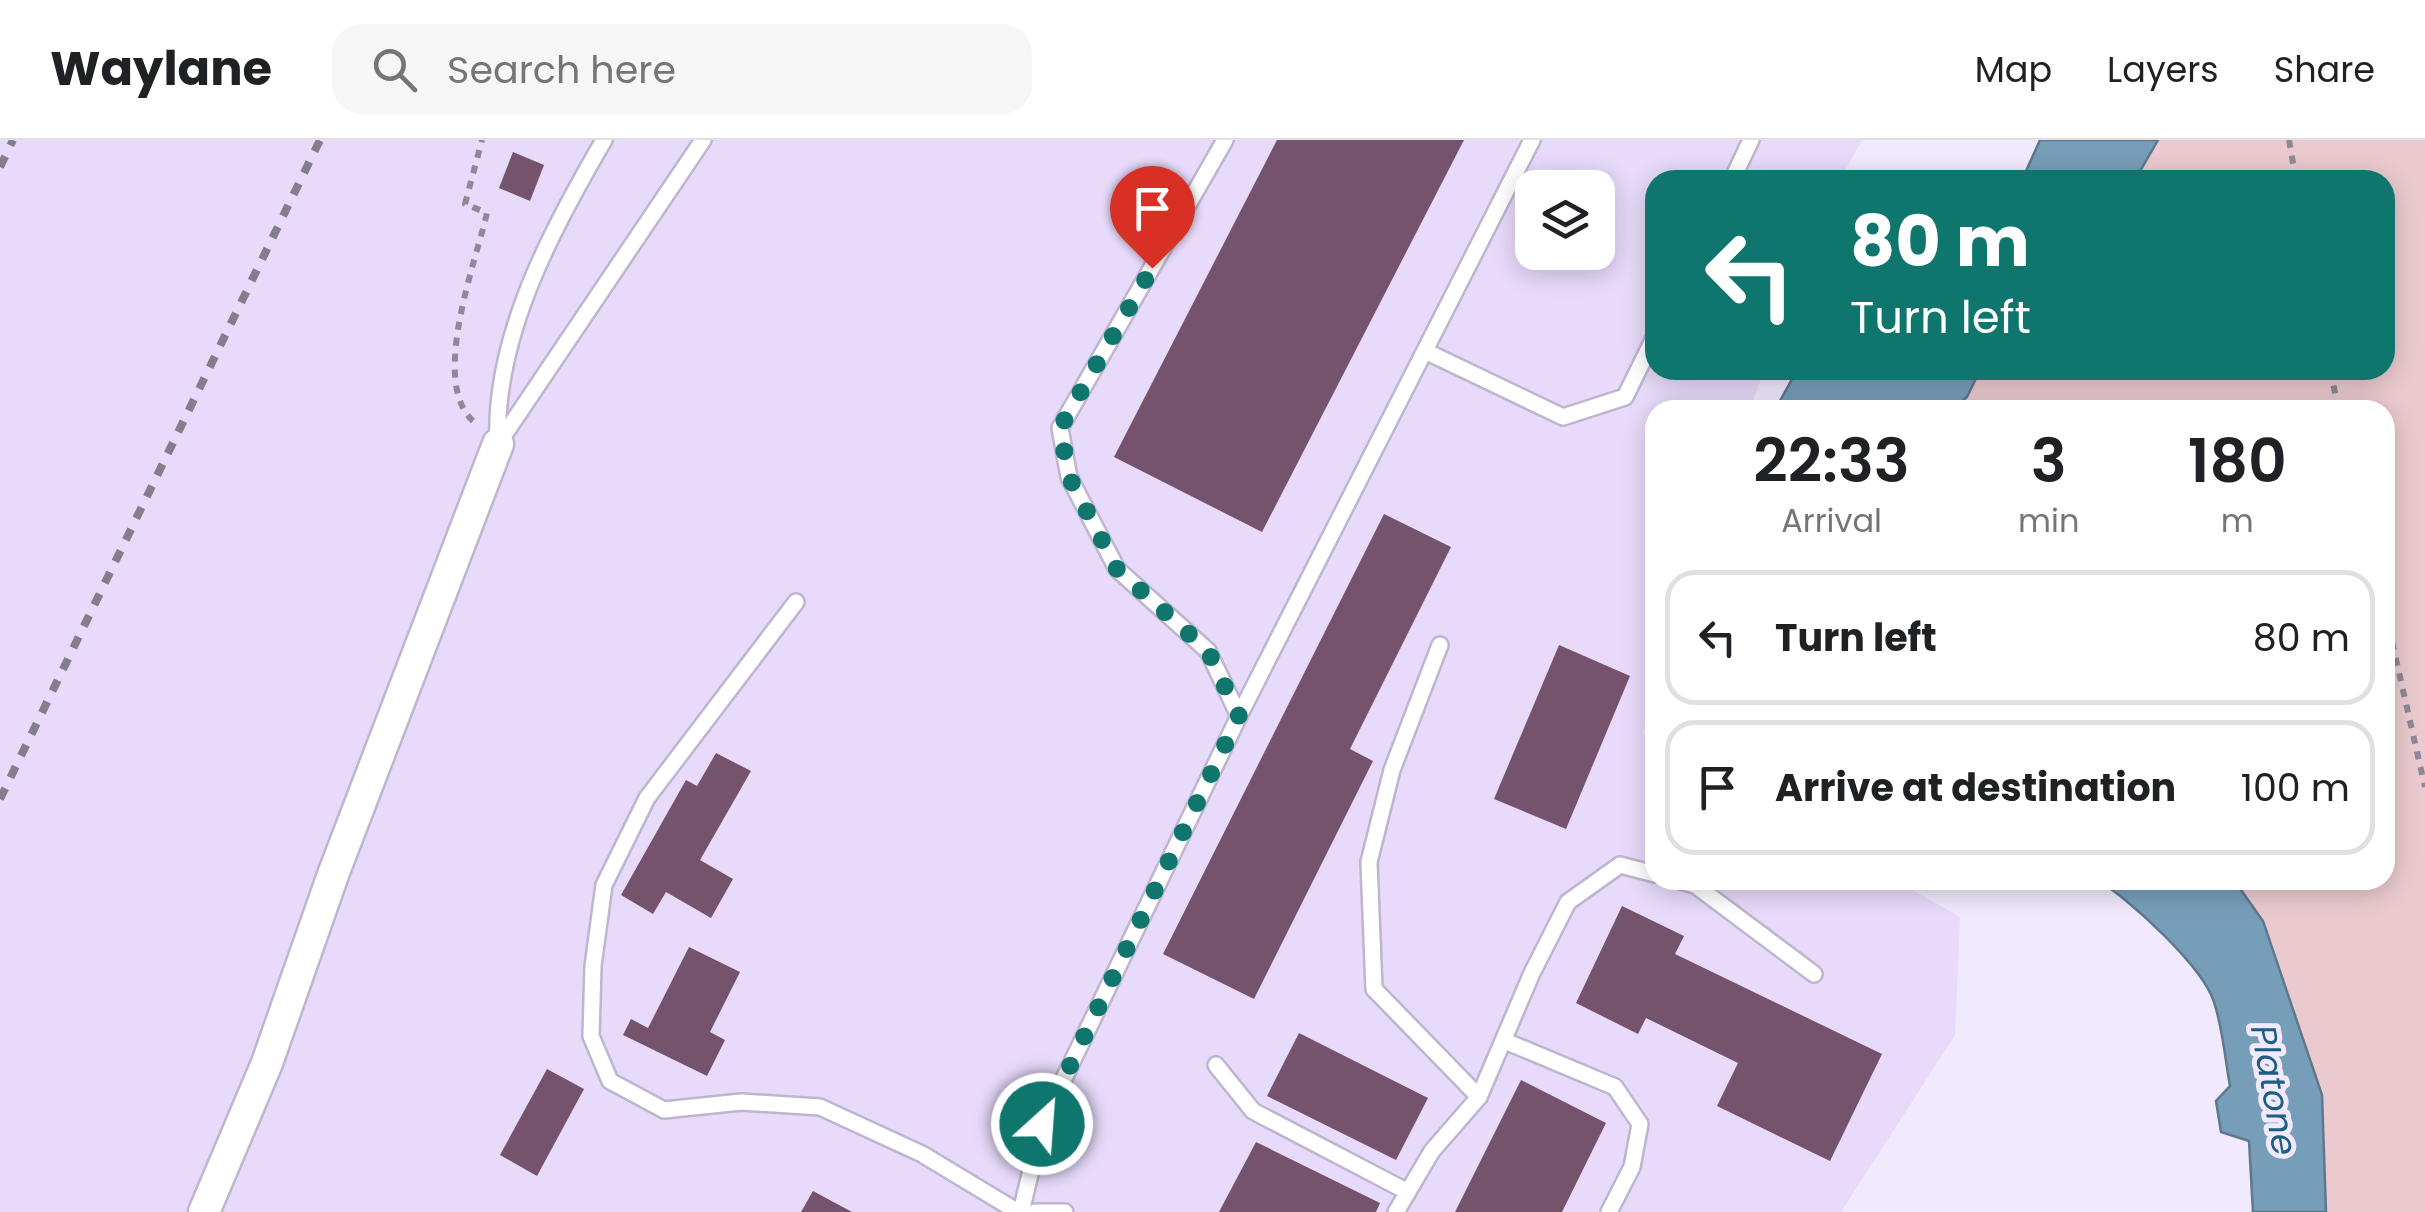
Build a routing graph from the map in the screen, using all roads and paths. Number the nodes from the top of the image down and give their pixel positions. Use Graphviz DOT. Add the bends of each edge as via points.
graph roads {
  1 [pos="482,140"];
  2 [pos="604,140"];
  3 [pos="703,140"];
  4 [pos="1225,140"];
  5 [pos="1532,140"];
  6 [pos="2290,140"];
  7 [pos="1749,141"];
  8 [pos="1736,170"];
  9 [pos="2294,170"];
  10 [pos="1424,351"];
  11 [pos="1645,356"];
  12 [pos="498,444"];
  13 [pos="796,602"];
  14 [pos="1440,644"];
  15 [pos="2395,655"];
  16 [pos="1239,716"];
  17 [pos="2425,788"];
  18 [pos="1645,871"];
  19 [pos="1703,890"];
  20 [pos="1814,974"];
  21 [pos="1505,1041"];
  22 [pos="1216,1065"];
  23 [pos="1479,1097"];
  24 [pos="1408,1192"];
  25 [pos="204,1212"];
  26 [pos="1020,1212"];
  27 [pos="1036,1212"];
  28 [pos="1065,1212"];
  29 [pos="1396,1212"];
  30 [pos="1609,1212"];
  1 -- 12 [label="path" via="465,204 487,212 452,371 461,410"];
  2 -- 12 [label="lane" via="522,308 496,410"];
  3 -- 12 [label="lane"];
  4 -- 16 [label="lane" via="1060,428 1069,477 1117,569 1208,651"];
  5 -- 10 [label="lane"];
  6 -- 9 [label="path"];
  7 -- 8 [label="lane"];
  10 -- 11 [label="lane" via="1564,417 1625,397"];
  10 -- 16 [label="lane"];
  12 -- 25 [label="street" via="268,1063"];
  13 -- 26 [label="lane" via="647,798 604,886 591,1036 610,1082 664,1110 741,1102 820,1108 922,1154"];
  14 -- 23 [label="lane" via="1392,770 1369,862 1374,988"];
  15 -- 17 [label="path"];
  16 -- 26 [label="lane" via="1042,1124"];
  18 -- 21 [label="lane" via="1620,865 1568,902"];
  19 -- 20 [label="lane"];
  21 -- 23 [label="lane"];
  21 -- 30 [label="lane" via="1616,1087 1640,1124 1632,1167"];
  22 -- 24 [label="lane" via="1252,1111"];
  23 -- 24 [label="lane" via="1432,1151"];
  24 -- 29 [label="lane"];
  27 -- 28 [label="lane"];
}
